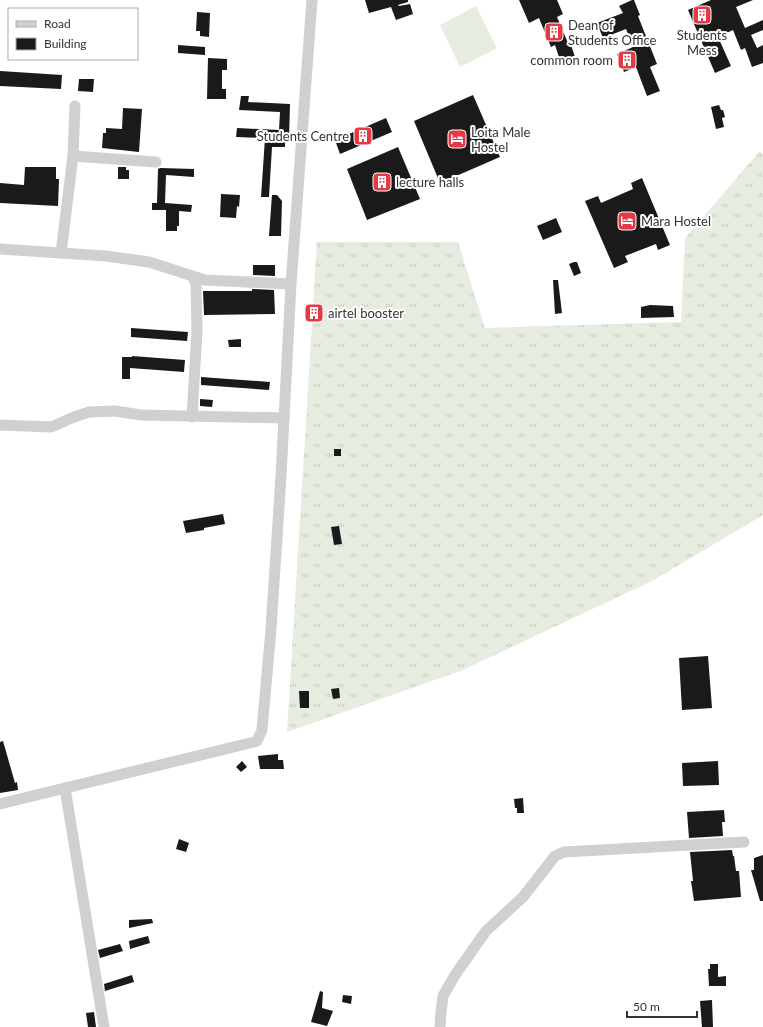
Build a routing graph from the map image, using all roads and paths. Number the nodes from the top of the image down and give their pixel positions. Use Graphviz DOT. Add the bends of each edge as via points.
graph roads {
  1 [pos="312,0"];
  2 [pos="74,106"];
  3 [pos="73,156"];
  4 [pos="156,162"];
  5 [pos="0,249"];
  6 [pos="60,253"];
  7 [pos="193,277"];
  8 [pos="291,284"];
  9 [pos="192,417"];
  10 [pos="284,418"];
  11 [pos="0,426"];
  12 [pos="65,788"];
  13 [pos="0,804"];
  14 [pos="744,842"];
  15 [pos="104,1027"];
  16 [pos="440,1027"];
  1 -- 8 [label="street"];
  2 -- 3 [label="street"];
  3 -- 4 [label="street"];
  3 -- 6 [label="street"];
  5 -- 6 [label="street"];
  6 -- 7 [label="street" via="149,262"];
  7 -- 8 [label="street" via="205,280"];
  7 -- 9 [label="street" via="196,284 197,331"];
  8 -- 10 [label="street"];
  9 -- 10 [label="street"];
  9 -- 11 [label="street" via="115,411 89,412 51,427"];
  10 -- 12 [label="street" via="264,719 257,741"];
  12 -- 13 [label="street"];
  12 -- 15 [label="street"];
  14 -- 16 [label="street" via="564,852 555,856 523,897 486,931 455,975 443,996"];
}
